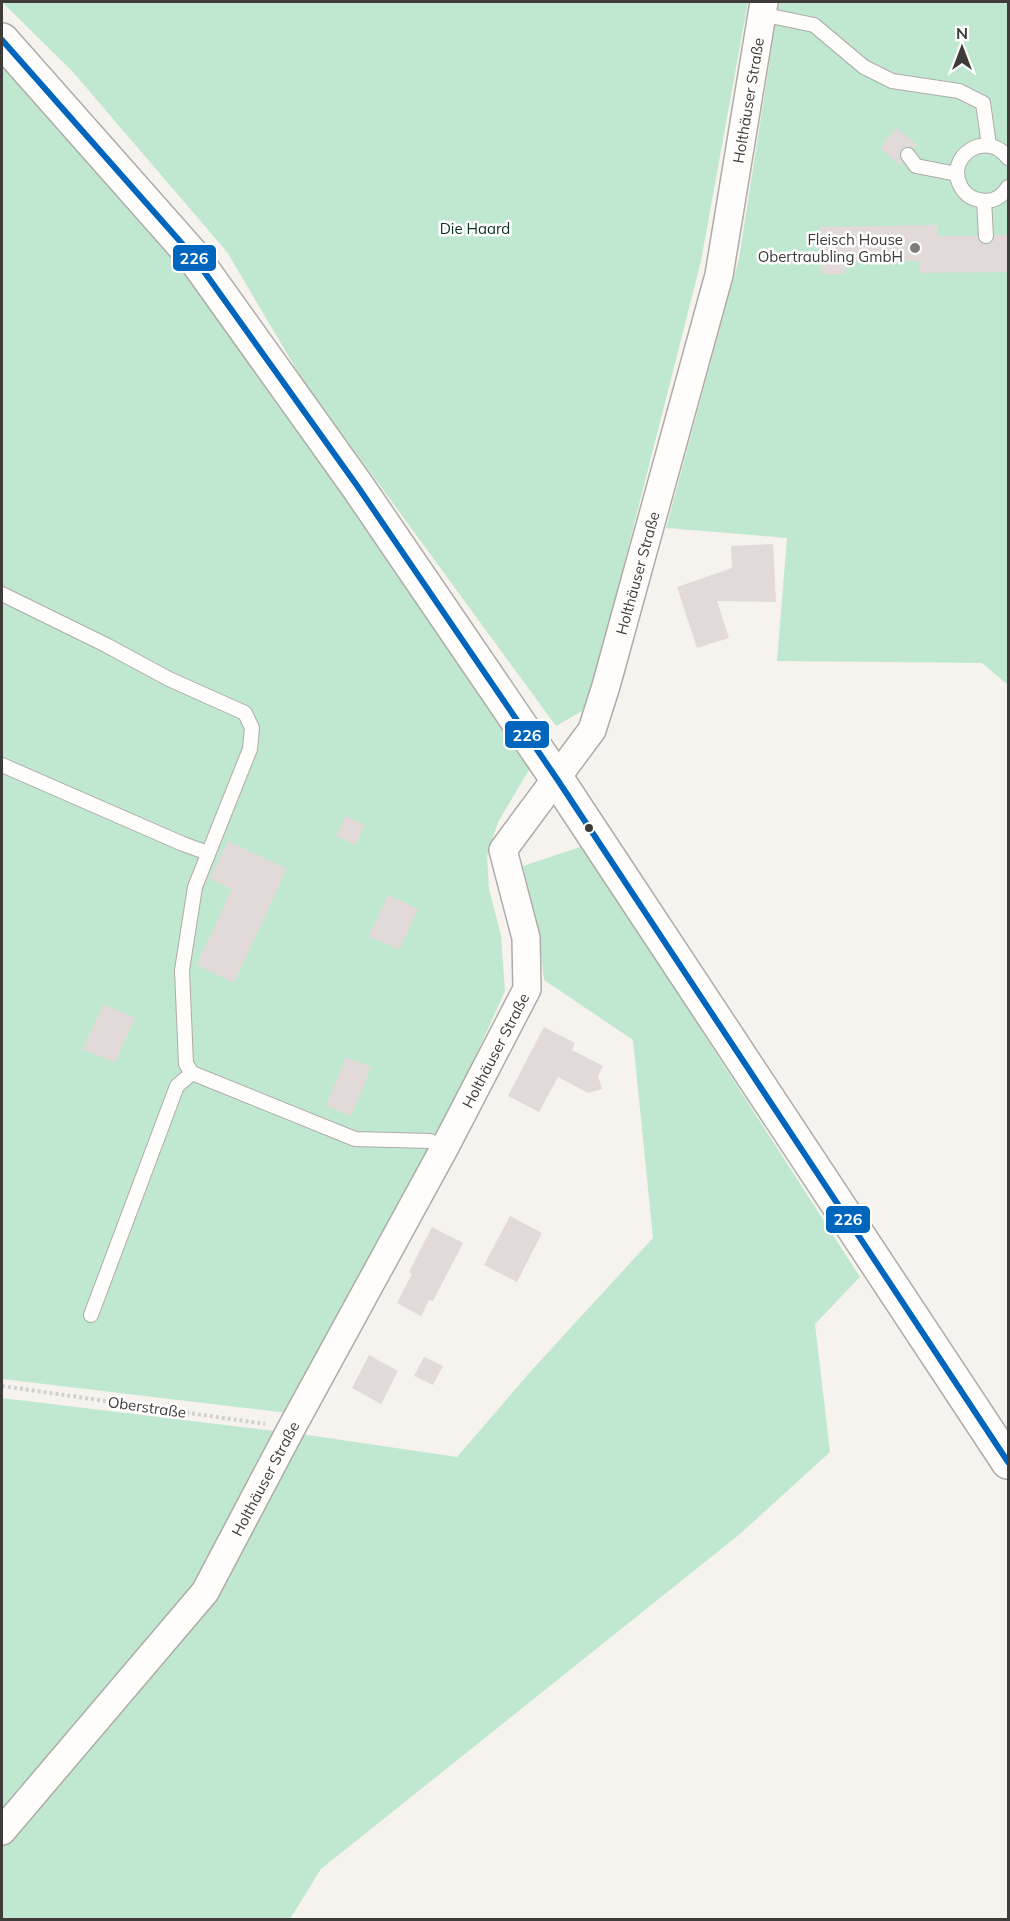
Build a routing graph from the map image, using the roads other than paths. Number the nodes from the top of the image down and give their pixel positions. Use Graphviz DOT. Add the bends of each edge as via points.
graph roads {
  1 [pos="763,8"];
  2 [pos="2,40"];
  3 [pos="989,145"];
  4 [pos="908,155"];
  5 [pos="1008,158"];
  6 [pos="957,174"];
  7 [pos="1008,188"];
  8 [pos="984,201"];
  9 [pos="986,236"];
  10 [pos="2,594"];
  11 [pos="2,765"];
  12 [pos="557,779"];
  13 [pos="208,853"];
  14 [pos="192,1073"];
  15 [pos="445,1147"];
  16 [pos="91,1315"];
  17 [pos="1008,1462"];
  18 [pos="2,1831"];
  1 -- 3 [label="lane" via="814,24 864,67 892,81 959,91 983,103"];
  1 -- 12 [label="street, Holthäuser Straße" via="719,275 592,730"];
  2 -- 12 [label="main road" via="193,256 358,486"];
  3 -- 5 [label="lane"];
  3 -- 6 [label="lane" via="970,149"];
  4 -- 6 [label="lane" via="916,166"];
  6 -- 8 [label="lane" via="964,191"];
  7 -- 8 [label="lane" via="998,198"];
  8 -- 9 [label="lane"];
  10 -- 13 [label="lane" via="169,679 246,713 252,728 250,748"];
  11 -- 13 [label="lane"];
  12 -- 15 [label="street, Holthäuser Straße" via="503,850 526,938 527,989"];
  12 -- 17 [label="main road"];
  13 -- 14 [label="lane" via="195,887 182,970 186,1064"];
  14 -- 15 [label="lane" via="355,1139 430,1141"];
  14 -- 16 [label="lane" via="177,1086"];
  15 -- 18 [label="street, Holthäuser Straße" via="205,1592"];
}
